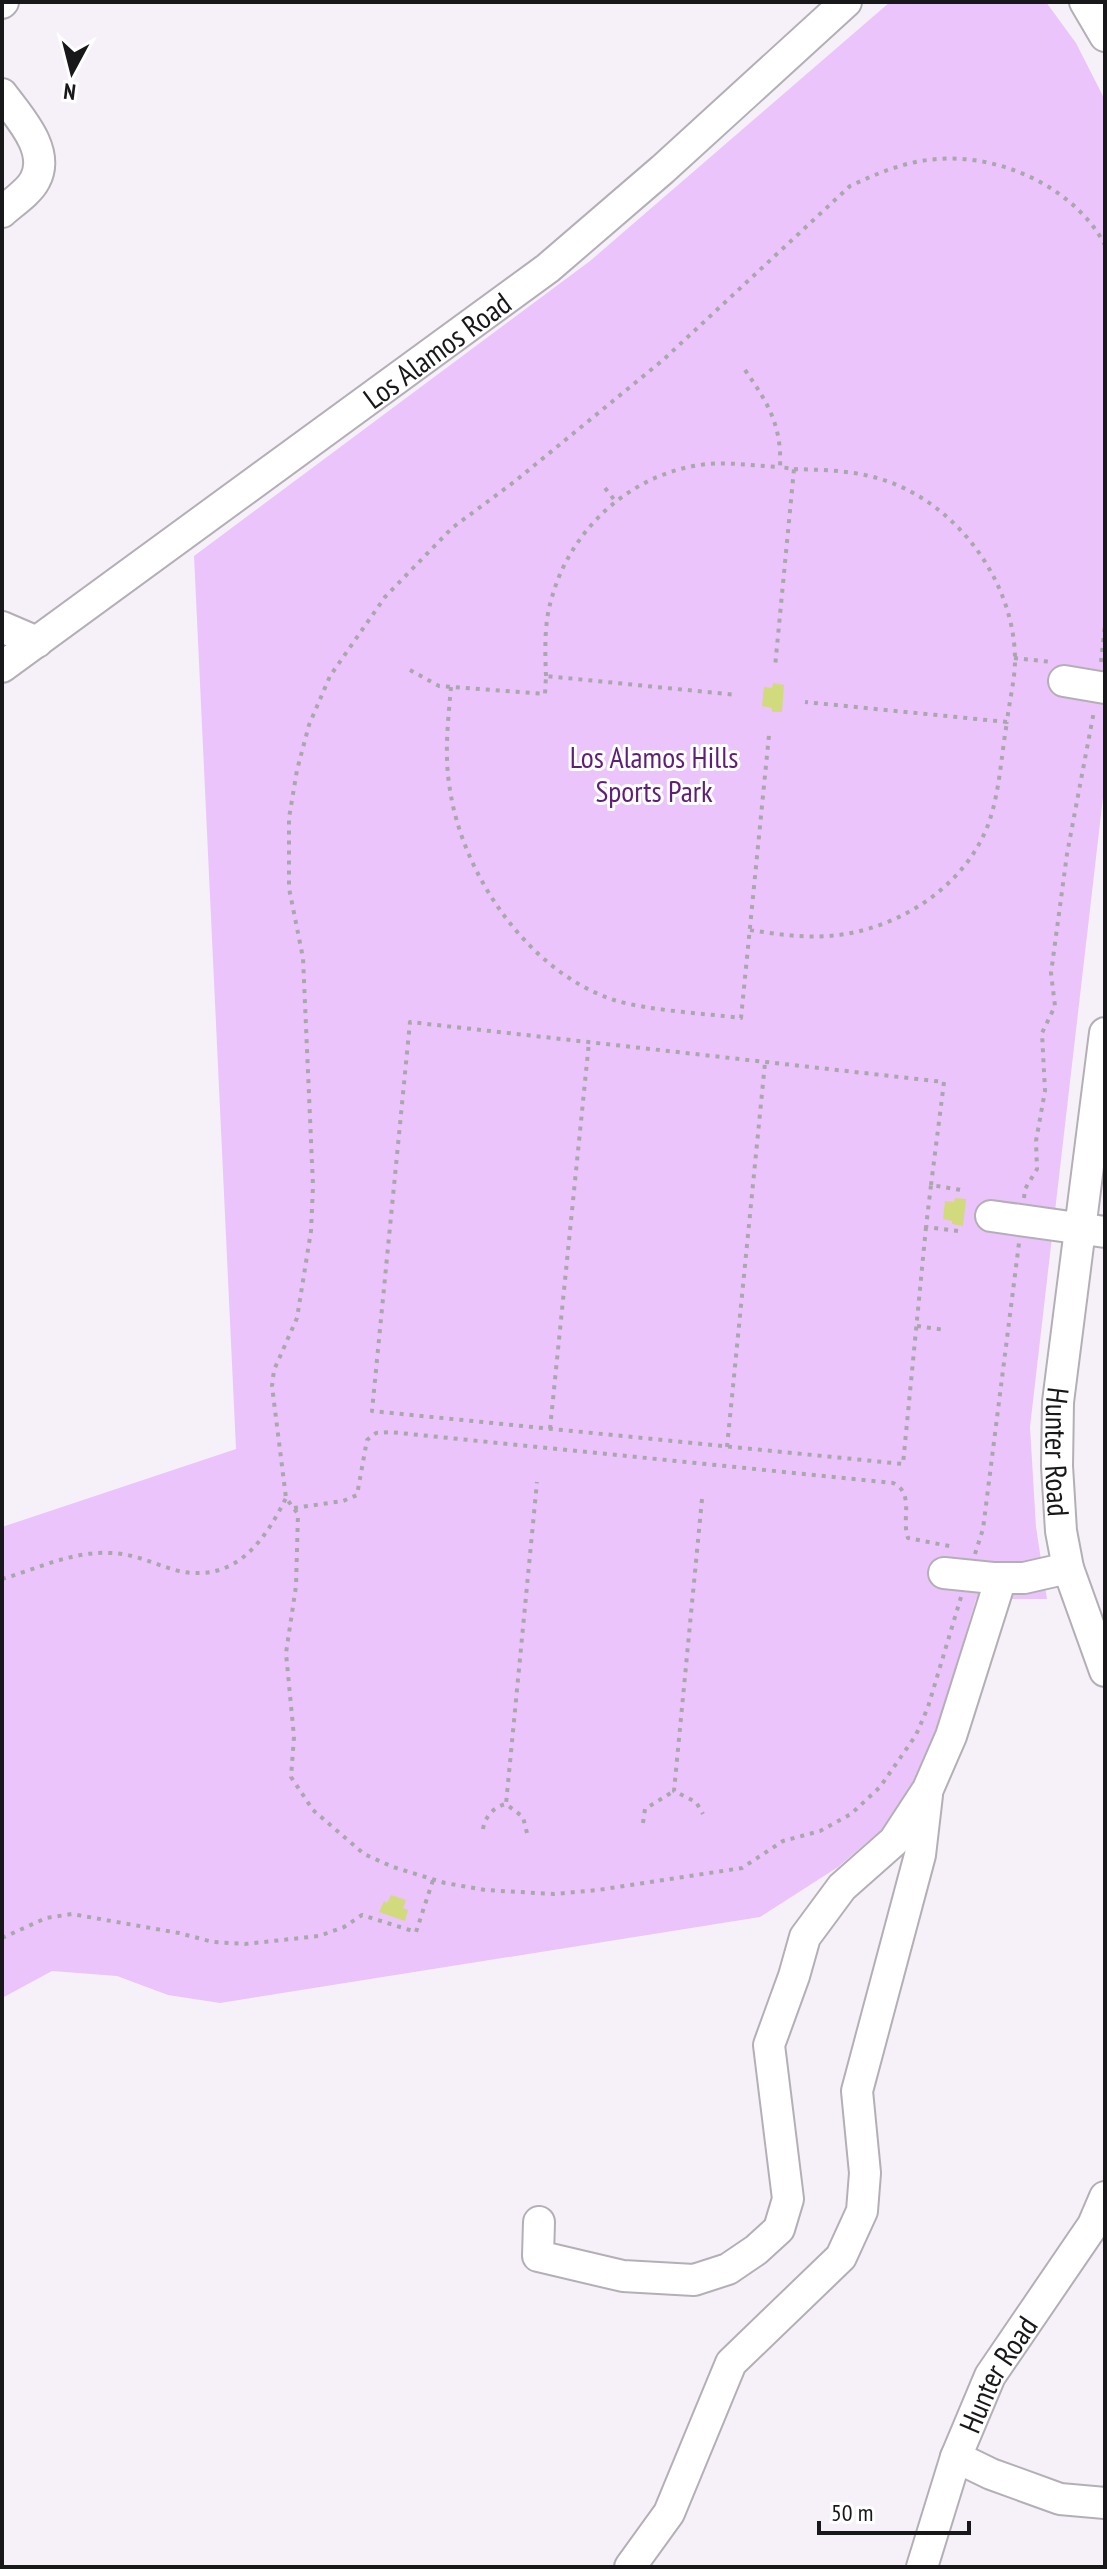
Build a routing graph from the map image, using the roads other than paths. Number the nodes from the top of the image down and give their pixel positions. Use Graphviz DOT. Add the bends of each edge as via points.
graph roads {
  1 [pos="846,2"];
  2 [pos="1085,2"];
  3 [pos="1105,36"];
  4 [pos="2,94"];
  5 [pos="2,212"];
  6 [pos="2,627"];
  7 [pos="37,642"];
  8 [pos="2,667"];
  9 [pos="1064,681"];
  10 [pos="1101,687"];
  11 [pos="1105,1033"];
  12 [pos="991,1216"];
  13 [pos="1094,1230"];
  14 [pos="963,1566"];
  15 [pos="1068,1568"];
  16 [pos="1001,1578"];
  17 [pos="1105,1671"];
  18 [pos="928,1789"];
  19 [pos="1105,2197"];
  20 [pos="539,2222"];
  21 [pos="956,2457"];
  22 [pos="1105,2503"];
  23 [pos="630,2567"];
  24 [pos="922,2567"];
  1 -- 7 [label="street, Los Alamos Road" via="548,268"];
  2 -- 3 [label="street"];
  4 -- 5 [label="street" via="33,136 40,163 35,182"];
  6 -- 7 [label="street"];
  7 -- 8 [label="street, Los Alamos Road"];
  9 -- 10 [label="street"];
  11 -- 13 [label="street, Hunter Road"];
  12 -- 13 [label="street"];
  13 -- 15 [label="street, Hunter Road" via="1058,1402 1060,1522"];
  14 -- 16 [label="street"];
  15 -- 16 [label="street"];
  15 -- 17 [label="street, Hunter Road"];
  16 -- 18 [label="street" via="951,1736"];
  18 -- 20 [label="street" via="894,1841 842,1887 805,1937 769,2045 788,2199 779,2229 728,2269 694,2280 660,2280 538,2256"];
  18 -- 23 [label="street" via="920,1855 857,2091 865,2173 862,2211 841,2257 731,2363 669,2513"];
  19 -- 21 [label="street, Hunter Road" via="1093,2225 990,2376"];
  21 -- 22 [label="street" via="1060,2499"];
  21 -- 24 [label="street, Hunter Road"];
}
